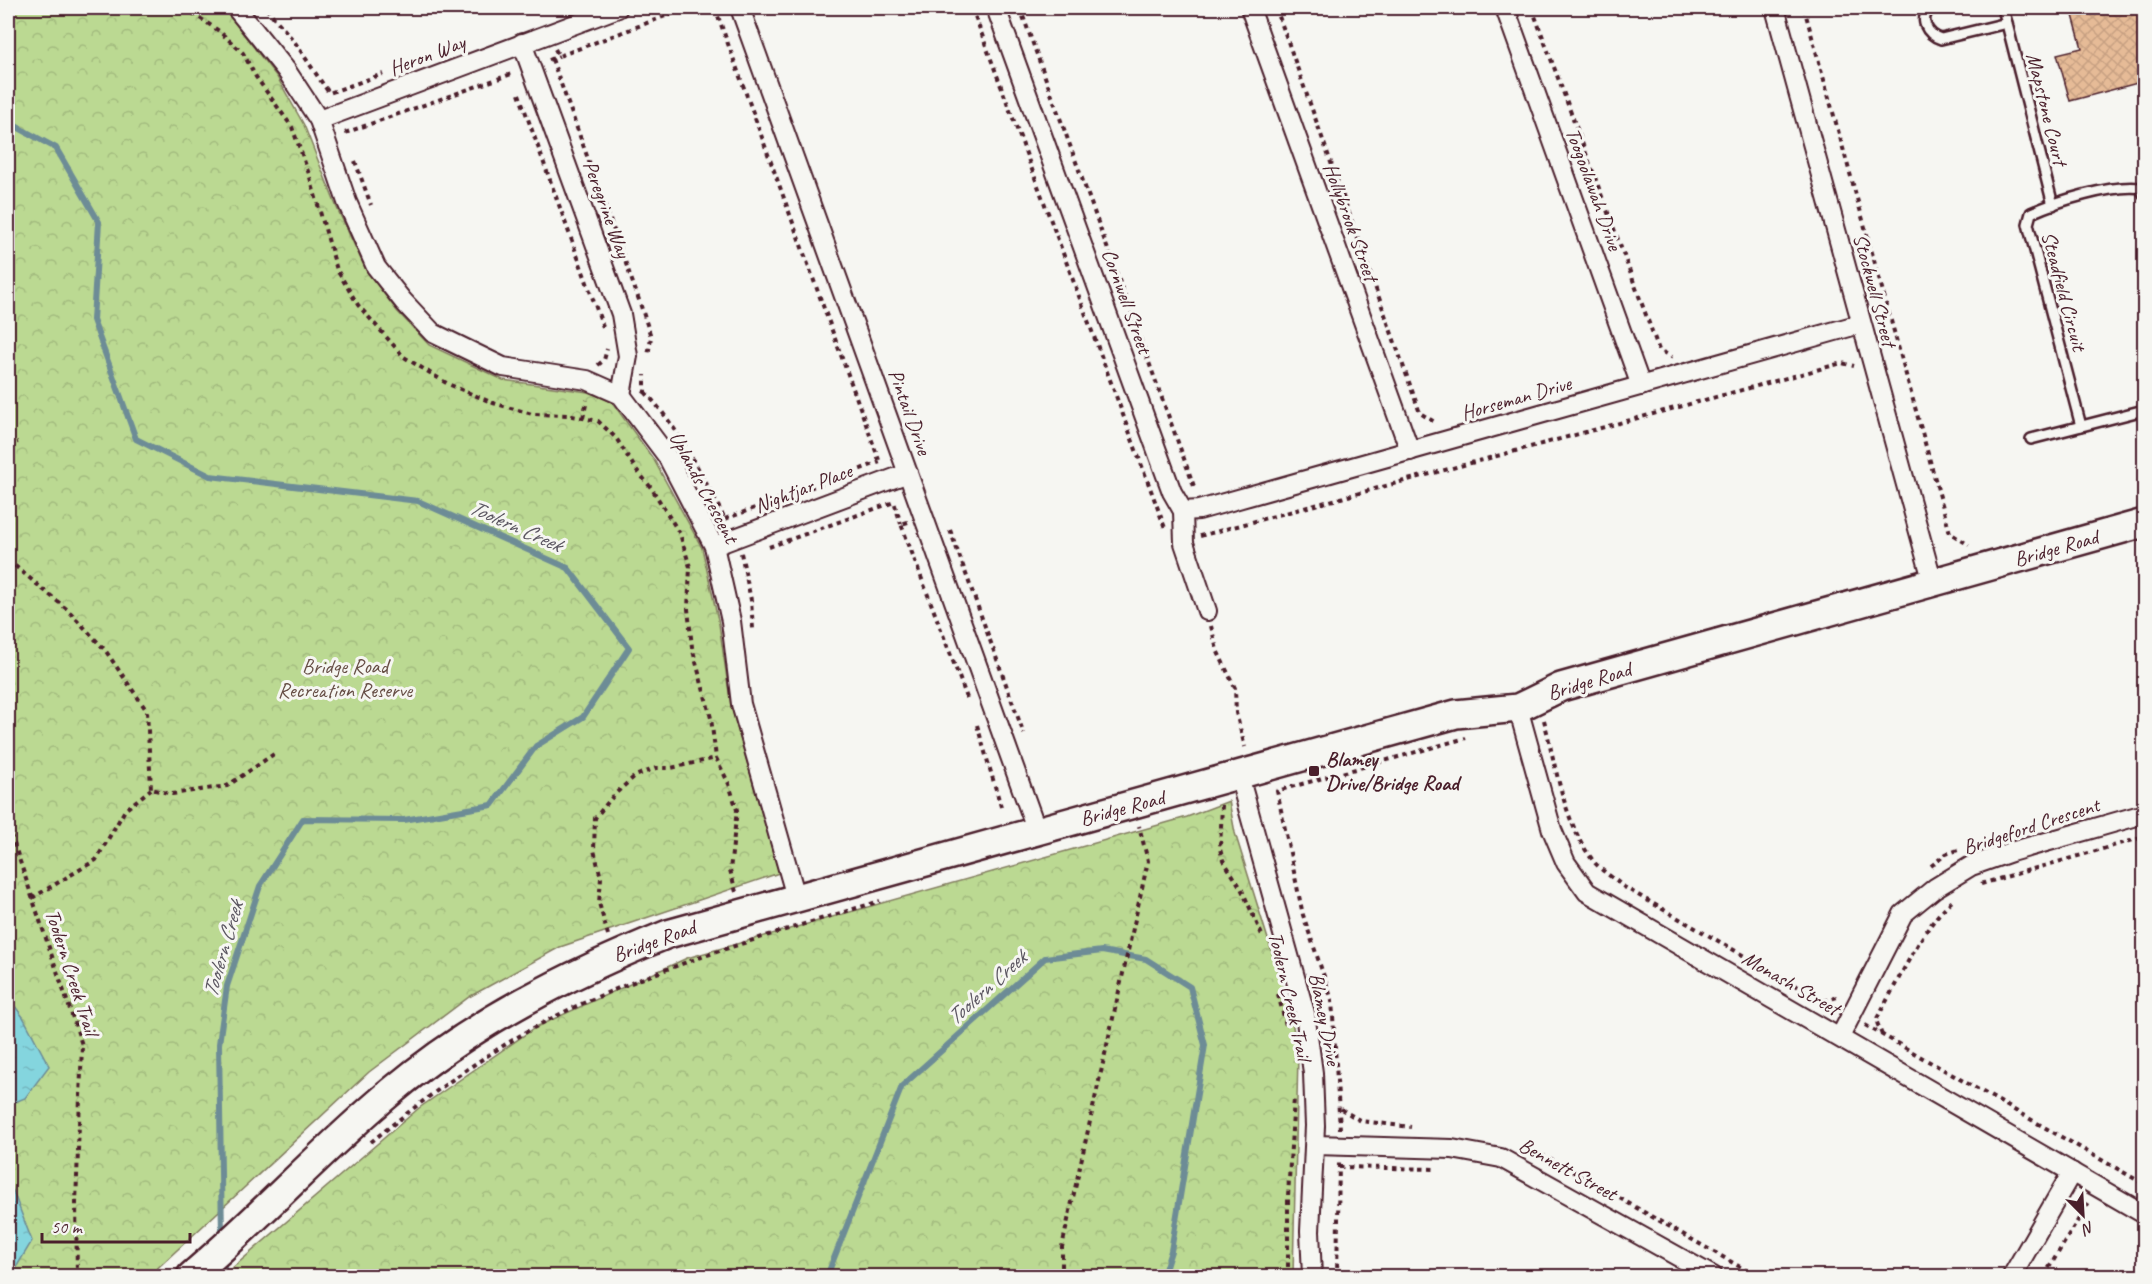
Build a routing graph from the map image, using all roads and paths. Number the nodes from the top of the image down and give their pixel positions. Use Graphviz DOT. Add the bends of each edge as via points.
graph roads {
  1 [pos="184,8"];
  2 [pos="237,8"];
  3 [pos="266,8"];
  4 [pos="618,8"];
  5 [pos="715,8"];
  6 [pos="740,8"];
  7 [pos="972,8"];
  8 [pos="996,8"];
  9 [pos="1020,8"];
  10 [pos="1250,8"];
  11 [pos="1276,8"];
  12 [pos="1505,8"];
  13 [pos="1532,8"];
  14 [pos="1775,8"];
  15 [pos="1804,8"];
  16 [pos="1932,8"];
  17 [pos="2003,8"];
  18 [pos="2007,22"];
  19 [pos="522,44"];
  20 [pos="385,73"];
  21 [pos="511,74"];
  22 [pos="319,120"];
  23 [pos="353,156"];
  24 [pos="2145,194"];
  25 [pos="2053,205"];
  26 [pos="373,210"];
  27 [pos="1860,324"];
  28 [pos="605,336"];
  29 [pos="608,346"];
  30 [pos="1684,354"];
  31 [pos="1673,358"];
  32 [pos="1854,366"];
  33 [pos="1635,369"];
  34 [pos="591,381"];
  35 [pos="1641,386"];
  36 [pos="621,395"];
  37 [pos="2145,410"];
  38 [pos="583,418"];
  39 [pos="1440,426"];
  40 [pos="2081,426"];
  41 [pos="2031,439"];
  42 [pos="18,442"];
  43 [pos="8,444"];
  44 [pos="1410,451"];
  45 [pos="879,460"];
  46 [pos="908,473"];
  47 [pos="1195,489"];
  48 [pos="1183,511"];
  49 [pos="723,515"];
  50 [pos="2145,523"];
  51 [pos="901,524"];
  52 [pos="1184,536"];
  53 [pos="734,538"];
  54 [pos="1969,545"];
  55 [pos="714,546"];
  56 [pos="764,549"];
  57 [pos="753,553"];
  58 [pos="743,557"];
  59 [pos="8,560"];
  60 [pos="1933,583"];
  61 [pos="1207,611"];
  62 [pos="753,633"];
  63 [pos="1530,712"];
  64 [pos="1471,736"];
  65 [pos="1245,747"];
  66 [pos="274,754"];
  67 [pos="716,758"];
  68 [pos="1239,776"];
  69 [pos="151,789"];
  70 [pos="1278,791"];
  71 [pos="1214,807"];
  72 [pos="2145,814"];
  73 [pos="1150,823"];
  74 [pos="8,826"];
  75 [pos="1139,826"];
  76 [pos="1128,829"];
  77 [pos="1037,831"];
  78 [pos="9,832"];
  79 [pos="2145,837"];
  80 [pos="1976,886"];
  81 [pos="1960,896"];
  82 [pos="796,897"];
  83 [pos="32,898"];
  84 [pos="881,901"];
  85 [pos="740,913"];
  86 [pos="608,935"];
  87 [pos="748,942"];
  88 [pos="1264,944"];
  89 [pos="1275,983"];
  90 [pos="1850,1016"];
  91 [pos="1882,1035"];
  92 [pos="1288,1036"];
  93 [pos="1840,1037"];
  94 [pos="1293,1086"];
  95 [pos="362,1134"];
  96 [pos="1315,1145"];
  97 [pos="1339,1167"];
  98 [pos="1446,1169"];
  99 [pos="2072,1172"];
  100 [pos="2144,1184"];
  101 [pos="2090,1201"];
  102 [pos="2145,1214"];
  103 [pos="192,1275"];
  104 [pos="77,1276"];
  105 [pos="1062,1276"];
  106 [pos="1288,1276"];
  107 [pos="1312,1276"];
  108 [pos="1713,1276"];
  109 [pos="2012,1276"];
  110 [pos="2044,1276"];
  1 -- 38 [label="path" via="243,53 292,127 337,270 358,305 397,350 448,384 493,404 532,414"];
  2 -- 22 [label="street, Uplands Crescent" via="286,69"];
  3 -- 20 [label="path" via="329,93"];
  4 -- 19 [label="street, Heron Way"];
  5 -- 45 [label="path"];
  6 -- 46 [label="street, Pintail Drive"];
  7 -- 52 [label="path" via="1157,513 1165,530"];
  8 -- 48 [label="street, Cornwell Street" via="1168,481"];
  9 -- 47 [label="path"];
  10 -- 44 [label="street, Hollybrook Street"];
  11 -- 39 [label="path" via="1420,413"];
  12 -- 33 [label="street, Toogoolawah Drive"];
  13 -- 31 [label="path" via="1659,350"];
  14 -- 27 [label="street, Stockwell Street"];
  15 -- 54 [label="path" via="1950,533"];
  16 -- 18 [label="lane" via="1924,20 1932,37 1941,39"];
  17 -- 18 [label="lane, Mapstone Court"];
  18 -- 25 [label="lane, Mapstone Court"];
  19 -- 22 [label="street, Heron Way"];
  19 -- 36 [label="street, Peregrine Way" via="621,314 628,356"];
  21 -- 28 [label="path"];
  22 -- 34 [label="street, Uplands Crescent" via="347,202 376,267 433,333 504,368"];
  23 -- 26 [label="path"];
  24 -- 25 [label="lane, Steadfield Circuit" via="2141,188 2126,186"];
  25 -- 40 [label="lane, Steadfield Circuit" via="2031,213 2029,236"];
  27 -- 35 [label="street, Horseman Drive"];
  27 -- 60 [label="street, Stockwell Street"];
  29 -- 34 [label="path"];
  30 -- 31 [label="path"];
  31 -- 33 [label="path"];
  32 -- 52 [label="path" via="1842,363 1199,537"];
  33 -- 35 [label="street, Toogoolawah Drive"];
  34 -- 36 [label="street, Uplands Crescent"];
  34 -- 38 [label="path"];
  35 -- 44 [label="street, Horseman Drive"];
  36 -- 55 [label="street, Uplands Crescent" via="667,456"];
  37 -- 40 [label="lane"];
  38 -- 67 [label="path" via="598,421 616,438 680,534 690,567 688,609 692,647 711,717"];
  40 -- 41 [label="lane"];
  42 -- 43 [label="path"];
  44 -- 48 [label="street, Horseman Drive" via="1199,510"];
  46 -- 53 [label="street, Nightjar Place"];
  46 -- 77 [label="street, Pintail Drive"];
  48 -- 52 [label="street, Cornwell Street"];
  49 -- 53 [label="path"];
  50 -- 60 [label="street, Bridge Road"];
  51 -- 56 [label="path" via="894,502"];
  52 -- 61 [label="street, Cornwell Street"];
  53 -- 55 [label="street, Nightjar Place"];
  53 -- 58 [label="path"];
  55 -- 82 [label="street, Uplands Crescent" via="731,621 741,704"];
  57 -- 58 [label="path"];
  58 -- 62 [label="path"];
  59 -- 69 [label="path" via="69,611 105,650 147,711"];
  60 -- 63 [label="street, Bridge Road" via="1561,687"];
  61 -- 65 [label="path" via="1217,650 1235,688 1236,714"];
  63 -- 68 [label="street, Bridge Road" via="1458,713"];
  63 -- 90 [label="path" via="1582,845 1597,865 1624,886"];
  63 -- 93 [label="street, Monash Street" via="1552,830 1566,863 1587,892"];
  64 -- 70 [label="path"];
  66 -- 69 [label="path" via="226,786 172,794"];
  67 -- 85 [label="path" via="737,810 730,870"];
  67 -- 86 [label="path" via="656,768 635,776 595,818 594,850"];
  68 -- 77 [label="street, Bridge Road"];
  68 -- 96 [label="street, Blamey Drive" via="1305,1013 1313,1073"];
  69 -- 83 [label="path" via="125,810 96,860"];
  71 -- 88 [label="path, Toolern Creek Trail" via="1224,804 1220,849 1223,860 1241,888"];
  72 -- 90 [label="street, Bridgeford Crescent" via="1971,866 1935,888 1903,914"];
  73 -- 75 [label="path"];
  74 -- 78 [label="path, Toolern Creek Trail"];
  75 -- 76 [label="path"];
  75 -- 105 [label="path" via="1148,861 1062,1247"];
  77 -- 82 [label="street, Bridge Road"];
  78 -- 83 [label="path, Toolern Creek Trail"];
  79 -- 80 [label="path"];
  81 -- 91 [label="path" via="1945,907 1928,932 1876,1020"];
  82 -- 85 [label="street, Bridge Road"];
  83 -- 104 [label="path, Toolern Creek Trail" via="82,1045"];
  84 -- 87 [label="path"];
  85 -- 87 [label="path"];
  85 -- 95 [label="street, Bridge Road" via="668,934 538,992 457,1041 393,1090"];
  87 -- 95 [label="path" via="683,962 578,1005"];
  89 -- 92 [label="path, Toolern Creek Trail"];
  90 -- 91 [label="path"];
  90 -- 93 [label="street, Bridgeford Crescent"];
  91 -- 100 [label="path"];
  93 -- 99 [label="street, Monash Street"];
  94 -- 106 [label="path, Toolern Creek Trail"];
  95 -- 103 [label="street, Bridge Road"];
  96 -- 107 [label="street, Blamey Drive" via="1310,1231"];
  96 -- 108 [label="street, Bennett Street" via="1452,1149 1501,1158"];
  97 -- 98 [label="path"];
  99 -- 102 [label="street, Monash Street"];
  99 -- 109 [label="street"];
  101 -- 110 [label="path"];
}
